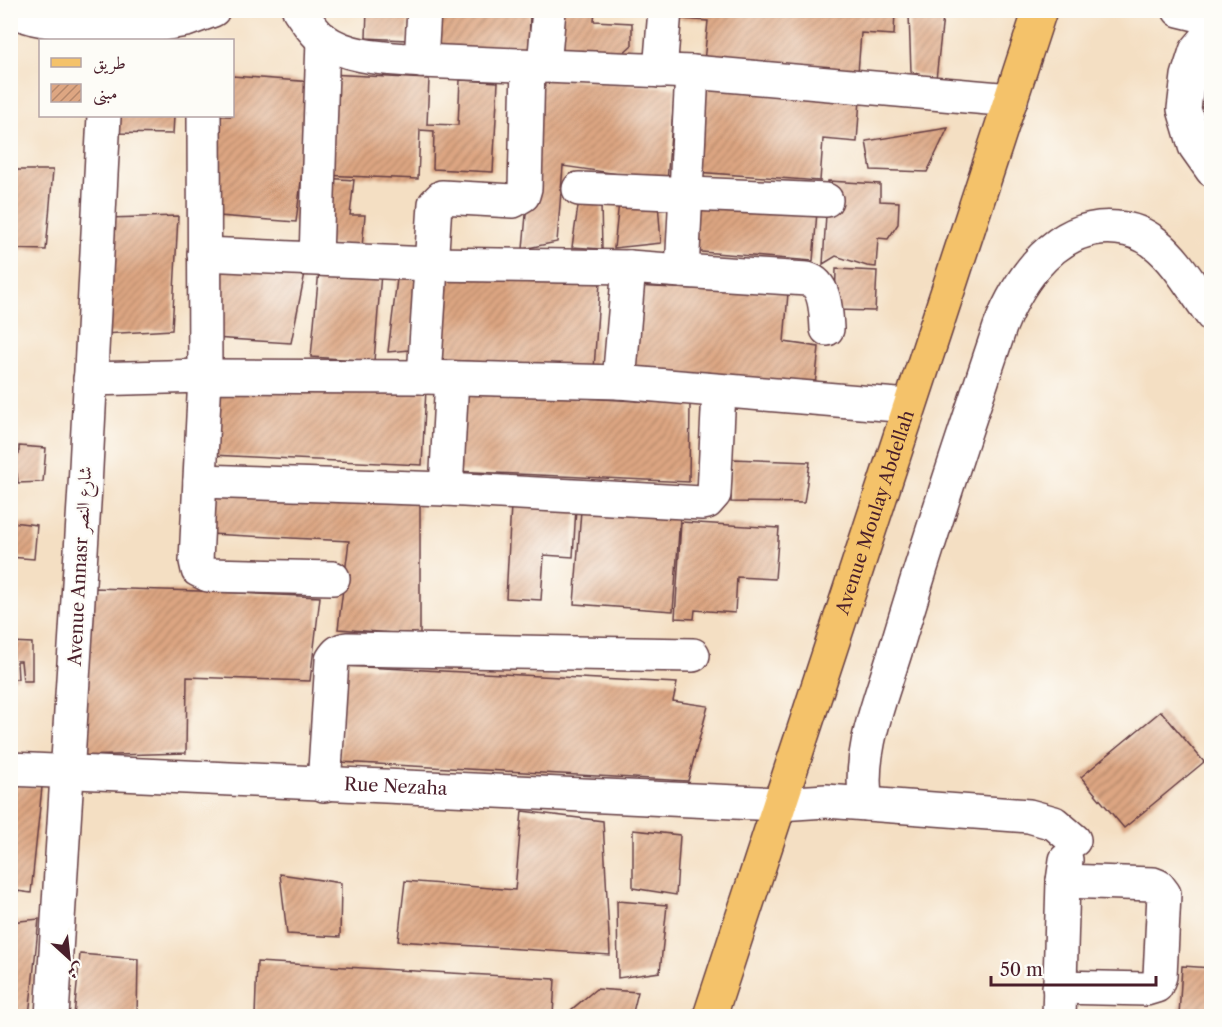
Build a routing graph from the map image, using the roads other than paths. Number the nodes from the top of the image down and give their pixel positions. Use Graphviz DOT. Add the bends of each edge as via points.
graph roads {
  1 [pos="299,10"];
  2 [pos="424,10"];
  3 [pos="549,10"];
  4 [pos="665,10"];
  5 [pos="1040,10"];
  6 [pos="1179,10"];
  7 [pos="10,11"];
  8 [pos="1212,18"];
  9 [pos="207,22"];
  10 [pos="109,28"];
  11 [pos="1212,32"];
  12 [pos="323,39"];
  13 [pos="421,61"];
  14 [pos="536,66"];
  15 [pos="676,72"];
  16 [pos="1011,100"];
  17 [pos="104,117"];
  18 [pos="204,117"];
  19 [pos="1212,170"];
  20 [pos="579,189"];
  21 [pos="686,194"];
  22 [pos="826,200"];
  23 [pos="204,254"];
  24 [pos="316,258"];
  25 [pos="430,264"];
  26 [pos="629,267"];
  27 [pos="682,271"];
  28 [pos="1212,315"];
  29 [pos="827,329"];
  30 [pos="205,376"];
  31 [pos="438,377"];
  32 [pos="90,379"];
  33 [pos="619,382"];
  34 [pos="719,391"];
  35 [pos="909,406"];
  36 [pos="200,481"];
  37 [pos="446,489"];
  38 [pos="333,578"];
  39 [pos="693,655"];
  40 [pos="10,770"];
  41 [pos="69,771"];
  42 [pos="324,785"];
  43 [pos="779,804"];
  44 [pos="866,804"];
  45 [pos="1063,881"];
  46 [pos="1059,1002"];
  47 [pos="52,1017"];
  48 [pos="710,1017"];
  1 -- 12 [label="street"];
  2 -- 13 [label="street"];
  3 -- 14 [label="street"];
  4 -- 15 [label="street"];
  5 -- 16 [label="main road, Avenue Moulay Abdellah"];
  6 -- 8 [label="street"];
  7 -- 10 [label="street"];
  9 -- 10 [label="street" via="186,20"];
  11 -- 19 [label="street" via="1196,51 1184,109 1195,146"];
  12 -- 13 [label="street" via="350,52"];
  12 -- 24 [label="street"];
  13 -- 14 [label="street"];
  14 -- 15 [label="street"];
  14 -- 25 [label="street" via="523,195 513,201 442,197 437,200"];
  15 -- 16 [label="street"];
  15 -- 21 [label="street"];
  16 -- 35 [label="main road, Avenue Moulay Abdellah"];
  17 -- 32 [label="street, Avenue Annasr شارع النصر"];
  18 -- 23 [label="street"];
  20 -- 21 [label="street"];
  21 -- 22 [label="street"];
  21 -- 27 [label="street"];
  23 -- 24 [label="street"];
  23 -- 30 [label="street"];
  24 -- 25 [label="street"];
  25 -- 26 [label="street"];
  25 -- 31 [label="street"];
  26 -- 27 [label="street"];
  26 -- 33 [label="street"];
  27 -- 29 [label="street" via="815,281 825,306"];
  28 -- 44 [label="street" via="1164,250 1124,229 1108,227 1077,233 1050,250 1025,278 1000,327 920,568 865,755"];
  30 -- 31 [label="street"];
  30 -- 32 [label="street"];
  30 -- 36 [label="street"];
  31 -- 33 [label="street"];
  31 -- 37 [label="street"];
  32 -- 41 [label="street, Avenue Annasr شارع النصر"];
  33 -- 34 [label="street"];
  34 -- 35 [label="street"];
  34 -- 37 [label="street" via="714,494 707,501"];
  35 -- 43 [label="main road, Avenue Moulay Abdellah"];
  36 -- 37 [label="street"];
  36 -- 38 [label="street" via="196,561 203,574"];
  39 -- 42 [label="street" via="340,650 333,660"];
  40 -- 41 [label="street, Rue Nezaha"];
  41 -- 42 [label="street, Rue Nezaha"];
  41 -- 47 [label="street, Avenue Annasr شارع النصر"];
  42 -- 43 [label="street, Rue Nezaha"];
  43 -- 44 [label="street, Rue Nezaha"];
  43 -- 48 [label="main road, Avenue Moulay Abdellah"];
  44 -- 45 [label="street, Rue Nezaha" via="1029,816 1080,831 1067,858"];
  45 -- 46 [label="street"];
  45 -- 46 [label="street" via="1153,884 1164,894 1160,976 1156,986"];
}
